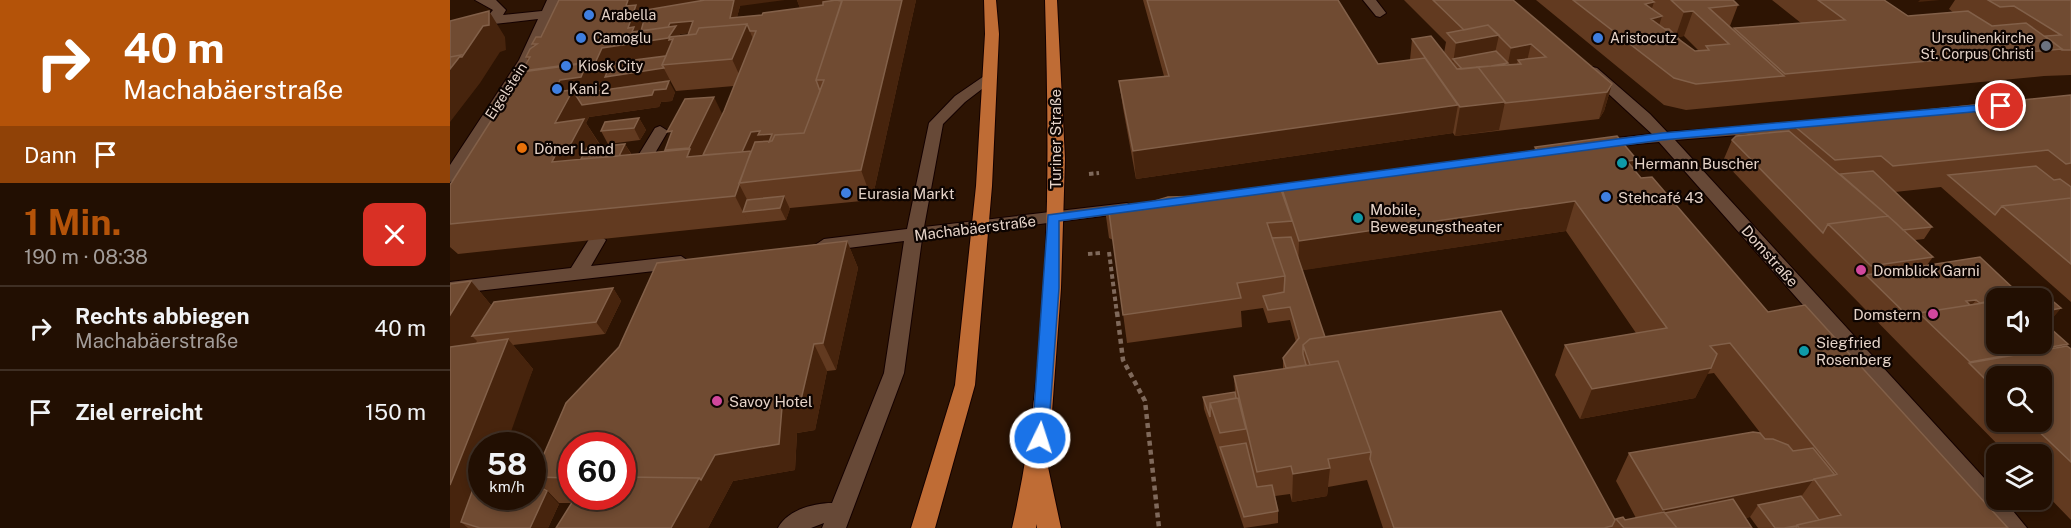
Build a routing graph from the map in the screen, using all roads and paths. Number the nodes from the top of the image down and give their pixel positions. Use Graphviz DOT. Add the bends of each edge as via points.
graph roads {
  1 [pos="481,0"];
  2 [pos="990,0"];
  3 [pos="1051,0"];
  4 [pos="1369,0"];
  5 [pos="550,7"];
  6 [pos="1380,14"];
  7 [pos="492,20"];
  8 [pos="450,36"];
  9 [pos="1582,62"];
  10 [pos="990,76"];
  11 [pos="1826,123"];
  12 [pos="660,131"];
  13 [pos="1662,137"];
  14 [pos="1580,148"];
  15 [pos="450,177"];
  16 [pos="629,184"];
  17 [pos="1139,207"];
  18 [pos="1053,218"];
  19 [pos="980,227"];
  20 [pos="914,235"];
  21 [pos="597,240"];
  22 [pos="807,247"];
  23 [pos="1109,252"];
  24 [pos="697,260"];
  25 [pos="577,274"];
  26 [pos="450,288"];
  27 [pos="1038,462"];
  28 [pos="837,520"];
  29 [pos="790,528"];
  30 [pos="923,528"];
  31 [pos="1024,528"];
  32 [pos="1048,528"];
  33 [pos="1159,528"];
  34 [pos="2015,528"];
  1 -- 7 [label="street" via="500,10"];
  2 -- 10 [label="main road"];
  3 -- 18 [label="main road, Turiner Straße" via="1057,159"];
  4 -- 6 [label="street"];
  5 -- 7 [label="street"];
  5 -- 15 [label="street, Eigelstein" via="526,60"];
  7 -- 8 [label="street"];
  9 -- 13 [label="street, Domstraße"];
  10 -- 19 [label="main road"];
  10 -- 20 [label="street" via="936,123"];
  11 -- 13 [label="street"];
  12 -- 16 [label="street"];
  13 -- 14 [label="street"];
  13 -- 34 [label="street, Domstraße"];
  17 -- 18 [label="street, Machabäerstraße"];
  18 -- 19 [label="street, Machabäerstraße"];
  18 -- 27 [label="main road, Turiner Straße" via="1052,288"];
  19 -- 20 [label="street, Machabäerstraße"];
  19 -- 30 [label="main road" via="965,384"];
  20 -- 22 [label="street, Machabäerstraße"];
  20 -- 28 [label="street" via="894,373"];
  21 -- 25 [label="street"];
  23 -- 33 [label="path" via="1123,360 1145,401"];
  24 -- 25 [label="street"];
  25 -- 26 [label="street"];
  27 -- 31 [label="main road, Turiner Straße"];
  27 -- 32 [label="main road"];
  28 -- 29 [label="street" via="816,513"];
}
